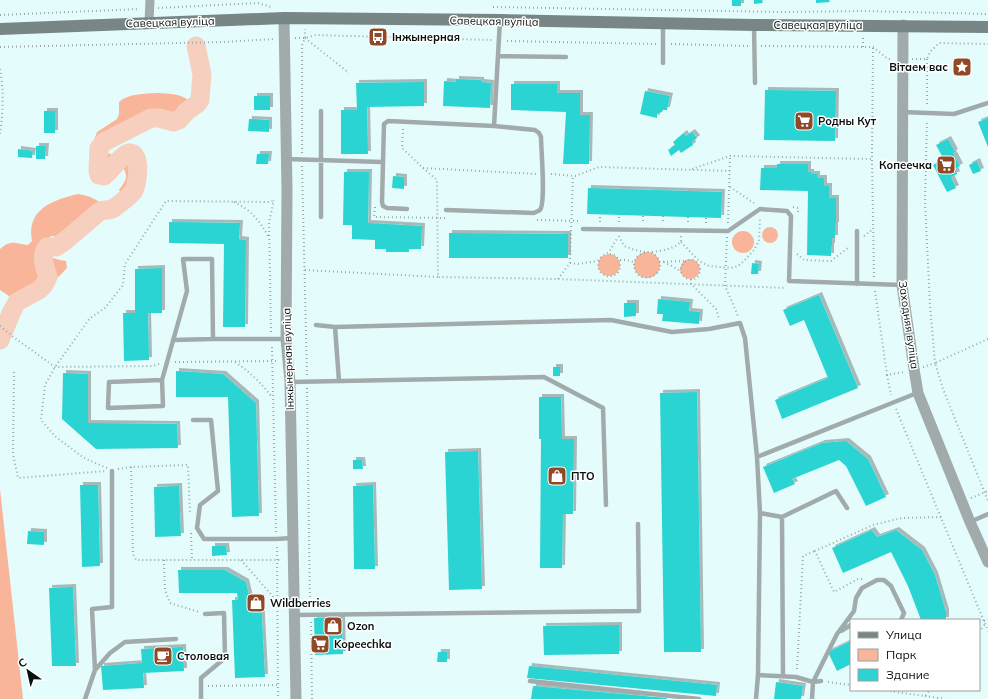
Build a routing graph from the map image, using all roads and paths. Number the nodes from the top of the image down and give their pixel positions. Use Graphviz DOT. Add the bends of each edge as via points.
graph roads {
  1 [pos="150,0"];
  2 [pos="284,18"];
  3 [pos="500,20"];
  4 [pos="149,22"];
  5 [pos="663,24"];
  6 [pos="754,25"];
  7 [pos="902,26"];
  8 [pos="988,27"];
  9 [pos="0,29"];
  10 [pos="498,56"];
  11 [pos="566,57"];
  12 [pos="663,63"];
  13 [pos="0,69"];
  14 [pos="349,73"];
  15 [pos="755,84"];
  16 [pos="988,103"];
  17 [pos="321,111"];
  18 [pos="902,112"];
  19 [pos="494,126"];
  20 [pos="0,134"];
  21 [pos="286,159"];
  22 [pos="302,159"];
  23 [pos="321,160"];
  24 [pos="872,160"];
  25 [pos="382,162"];
  26 [pos="423,168"];
  27 [pos="691,169"];
  28 [pos="573,175"];
  29 [pos="729,187"];
  30 [pos="287,190"];
  31 [pos="274,200"];
  32 [pos="233,202"];
  33 [pos="759,207"];
  34 [pos="407,209"];
  35 [pos="446,210"];
  36 [pos="600,214"];
  37 [pos="619,215"];
  38 [pos="643,216"];
  39 [pos="663,216"];
  40 [pos="321,217"];
  41 [pos="688,217"];
  42 [pos="706,218"];
  43 [pos="600,222"];
  44 [pos="643,223"];
  45 [pos="663,224"];
  46 [pos="688,225"];
  47 [pos="706,225"];
  48 [pos="583,229"];
  49 [pos="619,229"];
  50 [pos="682,230"];
  51 [pos="857,232"];
  52 [pos="619,236"];
  53 [pos="270,238"];
  54 [pos="681,242"];
  55 [pos="646,252"];
  56 [pos="650,252"];
  57 [pos="607,254"];
  58 [pos="601,258"];
  59 [pos="620,260"];
  60 [pos="686,261"];
  61 [pos="634,262"];
  62 [pos="659,262"];
  63 [pos="664,262"];
  64 [pos="698,262"];
  65 [pos="570,263"];
  66 [pos="305,270"];
  67 [pos="681,272"];
  68 [pos="607,276"];
  69 [pos="438,277"];
  70 [pos="646,278"];
  71 [pos="558,279"];
  72 [pos="690,279"];
  73 [pos="606,281"];
  74 [pos="645,282"];
  75 [pos="691,284"];
  76 [pos="858,284"];
  77 [pos="725,286"];
  78 [pos="902,286"];
  79 [pos="788,288"];
  80 [pos="740,323"];
  81 [pos="316,325"];
  82 [pos="0,326"];
  83 [pos="721,327"];
  84 [pos="335,328"];
  85 [pos="213,339"];
  86 [pos="271,339"];
  87 [pos="286,339"];
  88 [pos="988,339"];
  89 [pos="173,340"];
  90 [pos="288,360"];
  91 [pos="307,360"];
  92 [pos="234,361"];
  93 [pos="272,361"];
  94 [pos="167,362"];
  95 [pos="55,367"];
  96 [pos="14,372"];
  97 [pos="887,375"];
  98 [pos="162,380"];
  99 [pos="290,382"];
  100 [pos="307,382"];
  101 [pos="339,382"];
  102 [pos="918,393"];
  103 [pos="273,398"];
  104 [pos="893,403"];
  105 [pos="193,420"];
  106 [pos="757,457"];
  107 [pos="131,467"];
  108 [pos="112,471"];
  109 [pos="988,492"];
  110 [pos="985,493"];
  111 [pos="988,501"];
  112 [pos="962,502"];
  113 [pos="606,505"];
  114 [pos="847,508"];
  115 [pos="760,513"];
  116 [pos="988,514"];
  117 [pos="782,517"];
  118 [pos="942,517"];
  119 [pos="190,520"];
  120 [pos="970,522"];
  121 [pos="638,524"];
  122 [pos="191,528"];
  123 [pos="293,538"];
  124 [pos="276,539"];
  125 [pos="816,552"];
  126 [pos="310,559"];
  127 [pos="164,560"];
  128 [pos="192,560"];
  129 [pos="241,560"];
  130 [pos="277,560"];
  131 [pos="293,560"];
  132 [pos="988,562"];
  133 [pos="864,579"];
  134 [pos="277,601"];
  135 [pos="205,614"];
  136 [pos="310,614"];
  137 [pos="294,615"];
  138 [pos="901,619"];
  139 [pos="988,620"];
  140 [pos="985,623"];
  141 [pos="850,626"];
  142 [pos="980,630"];
  143 [pos="988,631"];
  144 [pos="837,634"];
  145 [pos="176,639"];
  146 [pos="95,670"];
  147 [pos="758,675"];
  148 [pos="783,676"];
  149 [pos="796,677"];
  150 [pos="530,681"];
  151 [pos="822,681"];
  152 [pos="812,682"];
  153 [pos="278,685"];
  154 [pos="850,685"];
  155 [pos="201,686"];
  156 [pos="889,691"];
  157 [pos="929,691"];
  158 [pos="925,696"];
  159 [pos="86,699"];
  160 [pos="201,699"];
  161 [pos="278,699"];
  162 [pos="296,699"];
  163 [pos="312,699"];
  164 [pos="700,699"];
  165 [pos="756,699"];
  166 [pos="812,699"];
  167 [pos="945,699"];
  1 -- 4 [label="street"];
  2 -- 3 [label="main road, Савецкая вуліца"];
  2 -- 4 [label="main road, Савецкая вуліца"];
  2 -- 21 [label="street, Інжынерная вуліца"];
  3 -- 5 [label="main road, Савецкая вуліца"];
  3 -- 10 [label="lane"];
  4 -- 9 [label="main road, Савецкая вуліца"];
  5 -- 6 [label="main road, Савецкая вуліца"];
  5 -- 12 [label="lane"];
  6 -- 7 [label="main road, Савецкая вуліца"];
  6 -- 15 [label="lane"];
  7 -- 8 [label="main road, Савецкая вуліца"];
  7 -- 18 [label="street, Заходняя вуліца"];
  10 -- 11 [label="lane"];
  10 -- 19 [label="lane"];
  13 -- 20 [label="path" via="3,116"];
  14 -- 22 [label="path" via="305,38 302,45"];
  16 -- 18 [label="lane" via="954,114"];
  17 -- 23 [label="lane"];
  18 -- 78 [label="street, Заходняя вуліца"];
  19 -- 25 [label="lane" via="388,121 384,124"];
  19 -- 35 [label="lane" via="535,130 539,133 543,174 542,205 534,213"];
  21 -- 22 [label="lane"];
  21 -- 30 [label="street, Інжынерная вуліца"];
  22 -- 23 [label="lane"];
  22 -- 66 [label="path"];
  23 -- 25 [label="lane"];
  23 -- 40 [label="lane"];
  24 -- 27 [label="path" via="730,156"];
  25 -- 34 [label="lane" via="383,206"];
  26 -- 69 [label="path" via="437,180"];
  28 -- 65 [label="path"];
  29 -- 33 [label="path"];
  30 -- 31 [label="path"];
  30 -- 87 [label="street, Інжынерная вуліца"];
  31 -- 32 [label="path"];
  31 -- 53 [label="path" via="269,222"];
  32 -- 53 [label="path" via="247,209"];
  32 -- 95 [label="path" via="166,201 125,264 123,285 105,308 90,318"];
  33 -- 50 [label="lane" via="728,231"];
  33 -- 64 [label="path" via="759,241 738,266 721,268"];
  33 -- 76 [label="lane" via="789,213 789,281"];
  36 -- 43 [label="path"];
  37 -- 49 [label="path"];
  38 -- 44 [label="path"];
  39 -- 45 [label="path"];
  41 -- 46 [label="path"];
  42 -- 47 [label="path"];
  48 -- 49 [label="lane"];
  49 -- 50 [label="lane"];
  49 -- 52 [label="path"];
  50 -- 54 [label="path"];
  51 -- 76 [label="lane"];
  52 -- 55 [label="path" via="624,246"];
  52 -- 57 [label="path"];
  53 -- 86 [label="path"];
  54 -- 56 [label="path" via="670,248"];
  54 -- 64 [label="path"];
  55 -- 56 [label="path"];
  55 -- 61 [label="path" via="639,255"];
  56 -- 62 [label="path"];
  57 -- 58 [label="path"];
  57 -- 59 [label="path" via="614,255"];
  58 -- 65 [label="path" via="585,263"];
  58 -- 68 [label="path" via="598,268"];
  59 -- 61 [label="path"];
  59 -- 68 [label="path" via="619,271 613,276"];
  60 -- 63 [label="path"];
  60 -- 64 [label="path"];
  60 -- 67 [label="path"];
  61 -- 70 [label="path" via="635,271"];
  62 -- 63 [label="path"];
  62 -- 70 [label="path" via="657,273 651,278"];
  63 -- 67 [label="path"];
  64 -- 72 [label="path" via="699,275"];
  65 -- 71 [label="path"];
  66 -- 69 [label="path"];
  66 -- 91 [label="path"];
  67 -- 72 [label="path" via="684,277"];
  68 -- 73 [label="path"];
  69 -- 71 [label="path"];
  70 -- 74 [label="path"];
  71 -- 73 [label="path"];
  72 -- 75 [label="path"];
  73 -- 74 [label="path"];
  74 -- 75 [label="path"];
  75 -- 77 [label="path"];
  75 -- 83 [label="path" via="716,309"];
  76 -- 78 [label="lane"];
  77 -- 79 [label="path"];
  77 -- 80 [label="path"];
  78 -- 102 [label="street, Заходняя вуліца"];
  80 -- 83 [label="lane"];
  80 -- 106 [label="lane" via="745,338"];
  81 -- 84 [label="lane"];
  82 -- 95 [label="path"];
  83 -- 84 [label="lane" via="672,332 611,320"];
  84 -- 101 [label="lane"];
  85 -- 86 [label="lane"];
  85 -- 89 [label="lane"];
  85 -- 89 [label="lane" via="212,259 184,259 187,291"];
  86 -- 87 [label="lane"];
  86 -- 93 [label="path"];
  87 -- 90 [label="street, Інжынерная вуліца"];
  88 -- 110 [label="path" via="935,363"];
  89 -- 94 [label="lane"];
  90 -- 91 [label="path"];
  90 -- 93 [label="path"];
  90 -- 99 [label="street, Інжынерная вуліца"];
  91 -- 100 [label="path"];
  92 -- 93 [label="path"];
  92 -- 94 [label="path"];
  92 -- 103 [label="path" via="250,372"];
  93 -- 103 [label="path"];
  94 -- 95 [label="path" via="153,366"];
  94 -- 98 [label="lane"];
  95 -- 108 [label="path" via="45,385 41,420 56,437 84,458"];
  96 -- 108 [label="path" via="13,454 18,478"];
  97 -- 104 [label="path"];
  98 -- 98 [label="lane" via="109,382 108,408 163,406"];
  99 -- 100 [label="lane"];
  99 -- 123 [label="street, Інжынерная вуліца"];
  100 -- 101 [label="lane"];
  100 -- 126 [label="path"];
  101 -- 113 [label="lane" via="544,377 603,408"];
  102 -- 104 [label="lane"];
  102 -- 112 [label="street, Заходняя вуліца"];
  103 -- 124 [label="path"];
  104 -- 106 [label="lane"];
  104 -- 118 [label="path"];
  105 -- 124 [label="lane" via="211,420 218,491 200,505 197,528 204,538"];
  106 -- 115 [label="lane"];
  107 -- 108 [label="path"];
  107 -- 119 [label="path" via="188,465"];
  107 -- 127 [label="path" via="133,554 136,560"];
  108 -- 146 [label="lane" via="112,607 92,609"];
  109 -- 110 [label="path"];
  110 -- 111 [label="path"];
  110 -- 112 [label="path"];
  112 -- 120 [label="street, Заходняя вуліца"];
  114 -- 117 [label="lane" via="836,491"];
  115 -- 117 [label="lane"];
  115 -- 147 [label="lane"];
  116 -- 120 [label="lane"];
  117 -- 148 [label="lane"];
  118 -- 125 [label="path" via="902,518 873,525"];
  118 -- 140 [label="path"];
  120 -- 132 [label="street, Заходняя вуліца"];
  121 -- 136 [label="lane" via="639,610"];
  122 -- 128 [label="path"];
  123 -- 124 [label="lane"];
  123 -- 131 [label="street, Інжынерная вуліца"];
  124 -- 130 [label="path"];
  125 -- 133 [label="path" via="834,592 858,579"];
  125 -- 149 [label="path" via="803,556"];
  126 -- 131 [label="path"];
  126 -- 136 [label="path"];
  127 -- 128 [label="path"];
  127 -- 135 [label="path" via="165,590 170,603"];
  128 -- 129 [label="path"];
  129 -- 130 [label="path"];
  129 -- 134 [label="path"];
  130 -- 131 [label="path"];
  130 -- 134 [label="path"];
  131 -- 137 [label="street, Інжынерная вуліца"];
  134 -- 153 [label="path"];
  135 -- 155 [label="lane" via="224,613 225,658 201,678"];
  136 -- 137 [label="lane"];
  136 -- 163 [label="path"];
  137 -- 162 [label="street, Інжынерная вуліца"];
  138 -- 144 [label="lane" via="904,613 891,586 884,580 877,580 862,588 856,598 854,611"];
  139 -- 140 [label="path"];
  140 -- 142 [label="path"];
  140 -- 143 [label="path"];
  141 -- 144 [label="lane"];
  144 -- 152 [label="lane"];
  145 -- 146 [label="lane" via="125,642 110,653"];
  146 -- 159 [label="lane"];
  147 -- 148 [label="lane"];
  147 -- 165 [label="lane"];
  148 -- 149 [label="lane"];
  149 -- 152 [label="lane"];
  150 -- 164 [label="lane"];
  151 -- 152 [label="lane"];
  151 -- 154 [label="path"];
  152 -- 166 [label="lane"];
  153 -- 155 [label="path"];
  153 -- 161 [label="path"];
  155 -- 160 [label="lane"];
  156 -- 158 [label="path"];
  157 -- 158 [label="path"];
  158 -- 167 [label="path"];
}
